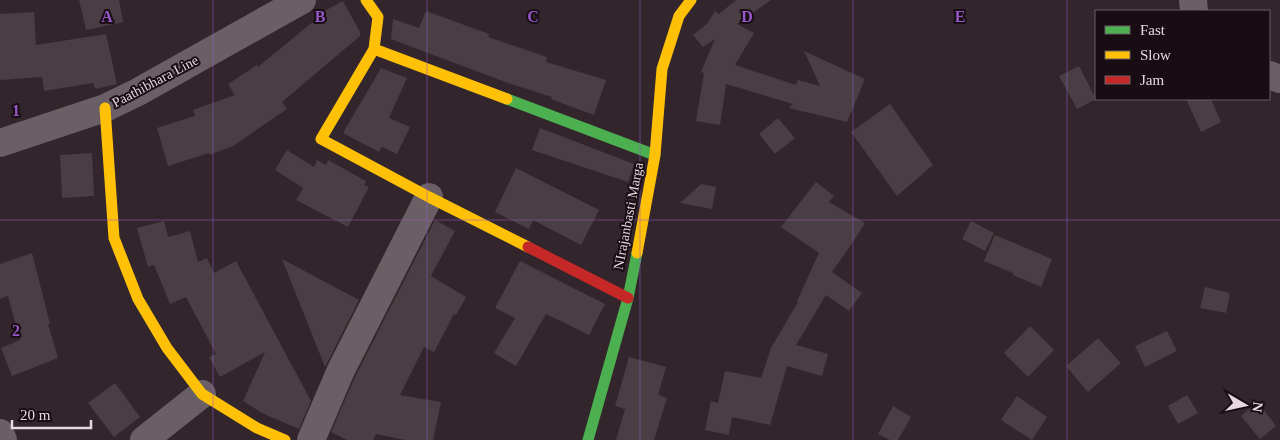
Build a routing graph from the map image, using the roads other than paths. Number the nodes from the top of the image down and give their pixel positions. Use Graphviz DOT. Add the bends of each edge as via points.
graph roads {
  1 [pos="302,0"];
  2 [pos="366,0"];
  3 [pos="691,0"];
  4 [pos="374,49"];
  5 [pos="105,108"];
  6 [pos="0,143"];
  7 [pos="655,155"];
  8 [pos="429,197"];
  9 [pos="628,298"];
  10 [pos="202,394"];
  11 [pos="0,433"];
  12 [pos="3,440"];
  13 [pos="144,440"];
  14 [pos="285,440"];
  15 [pos="311,440"];
  16 [pos="588,440"];
  1 -- 5 [label="street, Paathibhara Line"];
  2 -- 4 [label="street" via="378,17"];
  3 -- 7 [label="street, NIrajanbasti Marga" via="678,16 662,69"];
  4 -- 7 [label="street"];
  4 -- 8 [label="street" via="321,139"];
  5 -- 6 [label="street, Paathibhara Line"];
  5 -- 10 [label="street" via="114,238 138,299 167,348"];
  7 -- 9 [label="street, NIrajanbasti Marga"];
  8 -- 9 [label="street"];
  8 -- 15 [label="street" via="341,370"];
  9 -- 16 [label="street, NIrajanbasti Marga"];
  10 -- 13 [label="street"];
  10 -- 14 [label="street" via="258,428"];
  11 -- 12 [label="street"];
}
